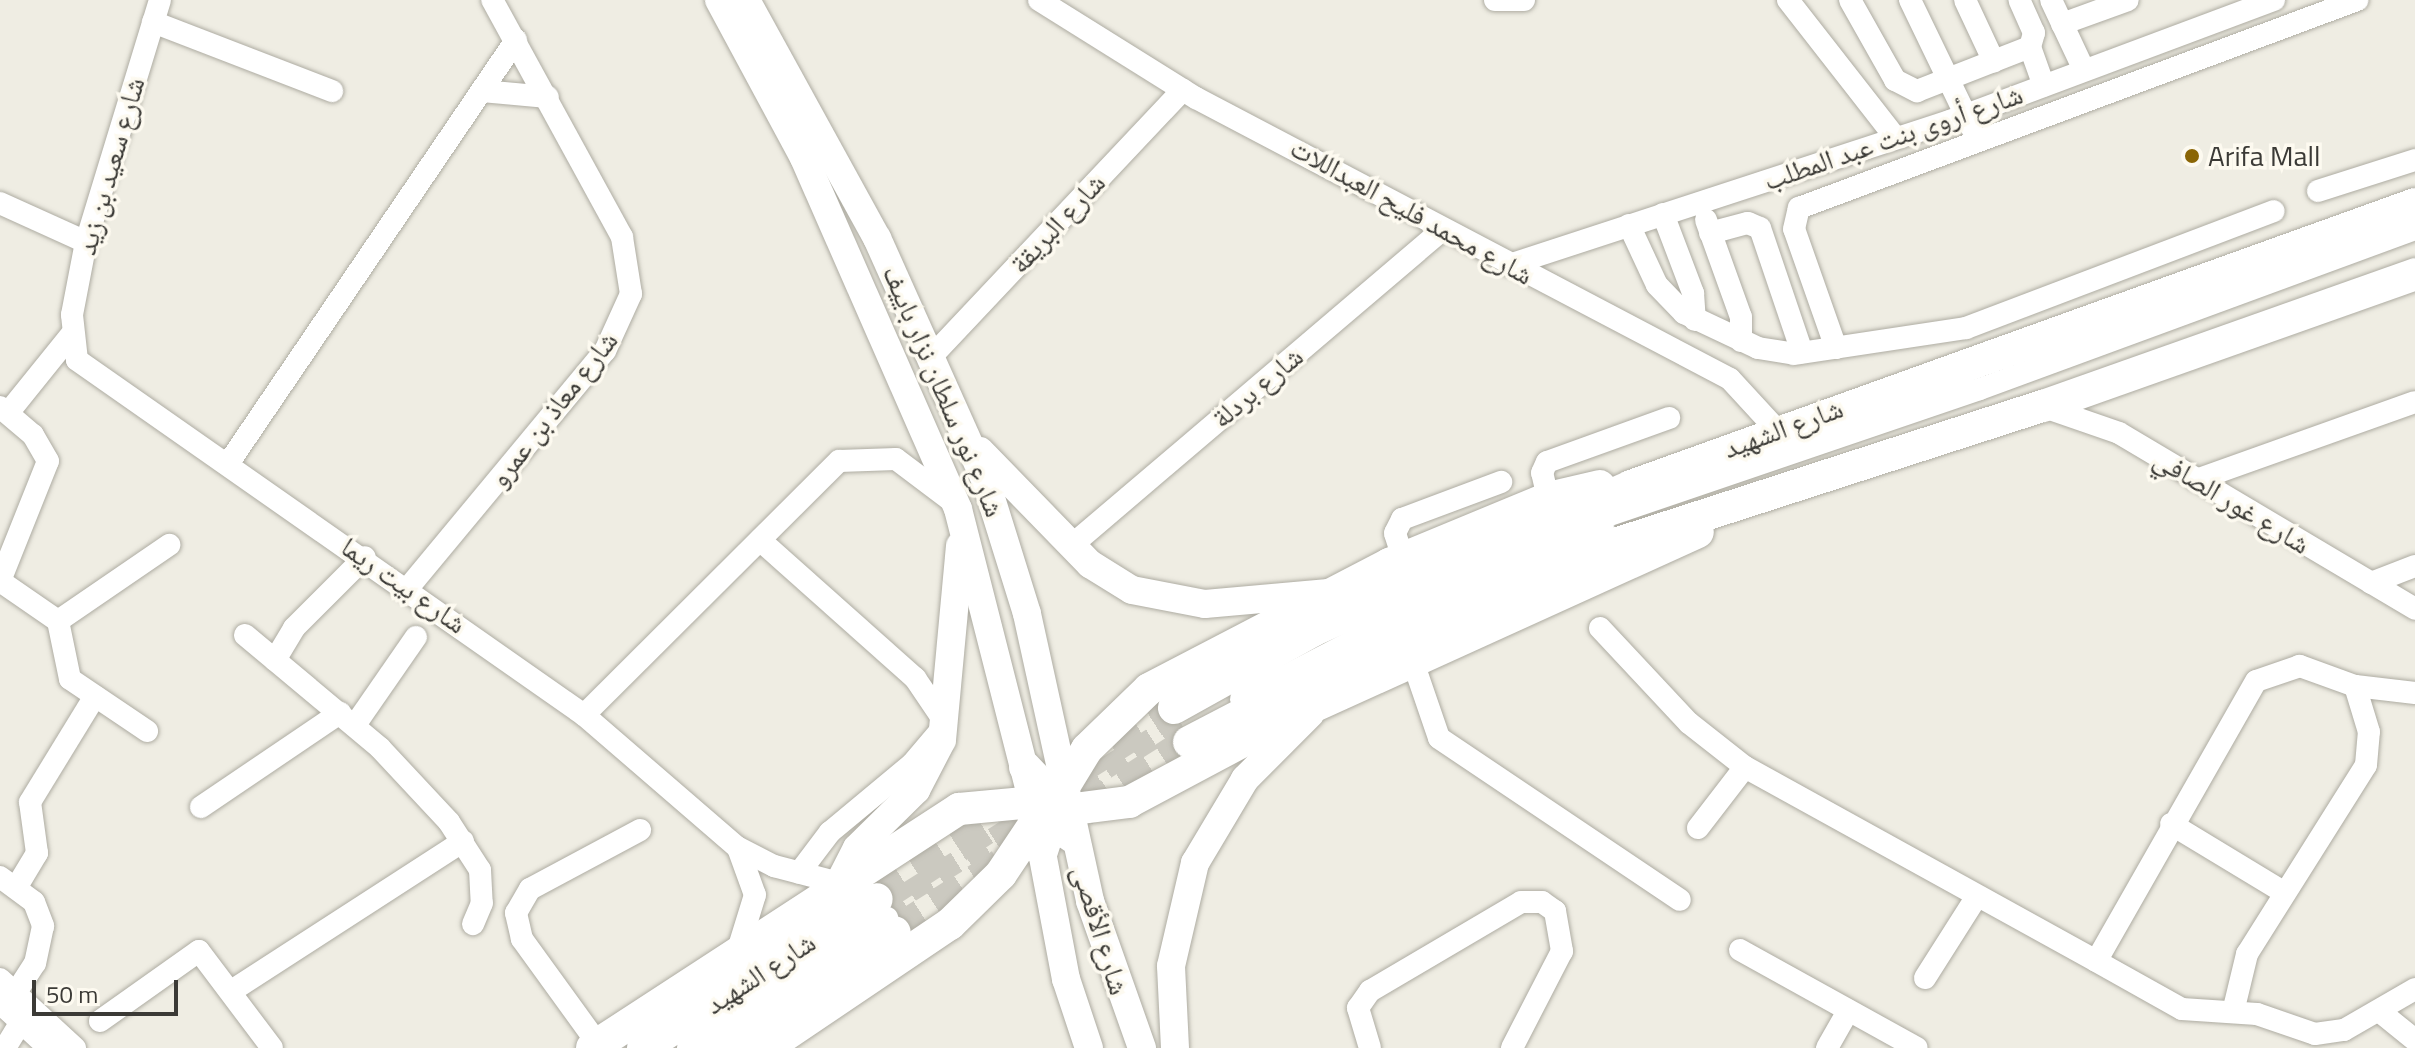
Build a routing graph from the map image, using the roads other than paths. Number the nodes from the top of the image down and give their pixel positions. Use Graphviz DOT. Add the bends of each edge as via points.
graph roads {
  1 [pos="160,0"];
  2 [pos="492,0"];
  3 [pos="719,0"];
  4 [pos="746,0"];
  5 [pos="1039,0"];
  6 [pos="1495,0"];
  7 [pos="1524,0"];
  8 [pos="1788,0"];
  9 [pos="1850,0"];
  10 [pos="1910,0"];
  11 [pos="1965,0"];
  12 [pos="2019,0"];
  13 [pos="2051,0"];
  14 [pos="2128,0"];
  15 [pos="2274,0"];
  16 [pos="2357,0"];
  17 [pos="153,22"];
  18 [pos="2062,24"];
  19 [pos="516,40"];
  20 [pos="2161,41"];
  21 [pos="2030,47"];
  22 [pos="1994,62"];
  23 [pos="2172,68"];
  24 [pos="2084,70"];
  25 [pos="1950,83"];
  26 [pos="2044,86"];
  27 [pos="1183,90"];
  28 [pos="332,91"];
  29 [pos="482,91"];
  30 [pos="548,97"];
  31 [pos="1966,115"];
  32 [pos="1896,138"];
  33 [pos="1978,140"];
  34 [pos="2415,160"];
  35 [pos="2318,191"];
  36 [pos="1699,202"];
  37 [pos="0,203"];
  38 [pos="2415,204"];
  39 [pos="2274,211"];
  40 [pos="1663,214"];
  41 [pos="1629,225"];
  42 [pos="1443,229"];
  43 [pos="2415,229"];
  44 [pos="1710,233"];
  45 [pos="2415,240"];
  46 [pos="86,242"];
  47 [pos="1509,265"];
  48 [pos="2415,274"];
  49 [pos="1695,320"];
  50 [pos="1966,328"];
  51 [pos="71,335"];
  52 [pos="1741,341"];
  53 [pos="1836,348"];
  54 [pos="1802,352"];
  55 [pos="932,356"];
  56 [pos="1976,359"];
  57 [pos="2415,402"];
  58 [pos="2043,406"];
  59 [pos="4,410"];
  60 [pos="1669,418"];
  61 [pos="1776,429"];
  62 [pos="968,439"];
  63 [pos="230,461"];
  64 [pos="2196,480"];
  65 [pos="1501,482"];
  66 [pos="1631,486"];
  67 [pos="1755,497"];
  68 [pos="1548,498"];
  69 [pos="960,515"];
  70 [pos="760,540"];
  71 [pos="169,545"];
  72 [pos="1072,545"];
  73 [pos="365,557"];
  74 [pos="1403,558"];
  75 [pos="2415,566"];
  76 [pos="2371,583"];
  77 [pos="408,588"];
  78 [pos="1329,593"];
  79 [pos="2415,609"];
  80 [pos="58,621"];
  81 [pos="1600,628"];
  82 [pos="245,635"];
  83 [pos="416,637"];
  84 [pos="275,660"];
  85 [pos="1413,662"];
  86 [pos="2355,686"];
  87 [pos="2415,693"];
  88 [pos="95,696"];
  89 [pos="1322,704"];
  90 [pos="584,715"];
  91 [pos="347,719"];
  92 [pos="946,724"];
  93 [pos="1182,726"];
  94 [pos="147,731"];
  95 [pos="1745,767"];
  96 [pos="1049,806"];
  97 [pos="201,807"];
  98 [pos="2171,824"];
  99 [pos="1698,828"];
  100 [pos="640,830"];
  101 [pos="463,841"];
  102 [pos="737,847"];
  103 [pos="799,873"];
  104 [pos="8,882"];
  105 [pos="839,883"];
  106 [pos="2285,893"];
  107 [pos="1977,896"];
  108 [pos="1680,900"];
  109 [pos="885,914"];
  110 [pos="473,924"];
  111 [pos="1740,950"];
  112 [pos="737,953"];
  113 [pos="2096,961"];
  114 [pos="1925,978"];
  115 [pos="2415,989"];
  116 [pos="233,990"];
  117 [pos="12,1002"];
  118 [pos="1848,1011"];
  119 [pos="2379,1011"];
  120 [pos="2233,1012"];
  121 [pos="100,1021"];
  122 [pos="2415,1040"];
  123 [pos="595,1046"];
  124 [pos="5,1048"];
  125 [pos="49,1048"];
  126 [pos="75,1048"];
  127 [pos="272,1048"];
  128 [pos="643,1048"];
  129 [pos="669,1048"];
  130 [pos="688,1048"];
  131 [pos="723,1048"];
  132 [pos="766,1048"];
  133 [pos="1089,1048"];
  134 [pos="1142,1048"];
  135 [pos="1175,1048"];
  136 [pos="1370,1048"];
  137 [pos="1512,1048"];
  138 [pos="1827,1048"];
  139 [pos="1917,1048"];
  1 -- 17 [label="street, شارع سعيد بن زيد"];
  2 -- 19 [label="street, شارع معاذ بن عمرو"];
  3 -- 69 [label="main road, شارع نور سلطان نزار باييف" via="804,158"];
  4 -- 55 [label="main road, شارع نور سلطان نزار باييف" via="877,238"];
  5 -- 27 [label="street, شارع محمد فليح العبداللات"];
  6 -- 7 [label="street"];
  8 -- 32 [label="street"];
  9 -- 25 [label="street" via="1899,85 1917,91"];
  10 -- 25 [label="street"];
  11 -- 22 [label="street"];
  12 -- 21 [label="street" via="2034,33"];
  13 -- 18 [label="street"];
  14 -- 18 [label="street"];
  15 -- 20 [label="street, شارع أروى بنت عبد المطلب"];
  16 -- 23 [label="street"];
  17 -- 28 [label="street"];
  17 -- 46 [label="street, شارع سعيد بن زيد"];
  18 -- 24 [label="street"];
  19 -- 29 [label="street"];
  19 -- 30 [label="street, شارع معاذ بن عمرو"];
  20 -- 23 [label="street"];
  20 -- 24 [label="street, شارع أروى بنت عبد المطلب"];
  21 -- 22 [label="street"];
  21 -- 26 [label="street"];
  22 -- 25 [label="street"];
  23 -- 33 [label="street"];
  24 -- 26 [label="street, شارع أروى بنت عبد المطلب"];
  25 -- 31 [label="street"];
  26 -- 31 [label="street, شارع أروى بنت عبد المطلب"];
  27 -- 42 [label="street, شارع محمد فليح العبداللات"];
  27 -- 55 [label="street, شارع البريقة"];
  29 -- 30 [label="street"];
  29 -- 63 [label="street"];
  30 -- 77 [label="street, شارع معاذ بن عمرو" via="622,237 632,279 625,316 605,351"];
  31 -- 32 [label="street, شارع أروى بنت عبد المطلب"];
  31 -- 33 [label="street"];
  32 -- 36 [label="street, شارع أروى بنت عبد المطلب"];
  33 -- 53 [label="street" via="1795,212 1794,229"];
  34 -- 35 [label="street"];
  36 -- 40 [label="street, شارع أروى بنت عبد المطلب"];
  36 -- 44 [label="street"];
  37 -- 46 [label="street"];
  38 -- 56 [label="highway, شارع الشهيد"];
  39 -- 50 [label="street"];
  40 -- 41 [label="street, شارع أروى بنت عبد المطلب"];
  40 -- 49 [label="street" via="1693,293"];
  41 -- 47 [label="street, شارع أروى بنت عبد المطلب"];
  41 -- 49 [label="street" via="1665,296"];
  42 -- 47 [label="street, شارع محمد فليح العبداللات"];
  42 -- 72 [label="street, شارع بردلة"];
  43 -- 93 [label="street" via="1980,389 1595,519 1375,616"];
  44 -- 52 [label="street" via="1741,317"];
  44 -- 54 [label="street" via="1748,223 1760,228"];
  45 -- 93 [label="street" via="1983,400 1587,533 1353,637"];
  46 -- 51 [label="street, شارع سعيد بن زيد"];
  47 -- 61 [label="street, شارع محمد فليح العبداللات" via="1730,379"];
  48 -- 58 [label="highway, شارع الشهيد"];
  49 -- 52 [label="street"];
  50 -- 53 [label="street"];
  50 -- 56 [label="street"];
  51 -- 59 [label="street"];
  51 -- 63 [label="street, شارع بيت ريما" via="86,368"];
  52 -- 54 [label="street"];
  53 -- 54 [label="street"];
  55 -- 62 [label="main road, شارع نور سلطان نزار باييف"];
  56 -- 61 [label="highway, شارع الشهيد"];
  57 -- 64 [label="street"];
  58 -- 64 [label="street, شارع غور الصافي" via="2105,425"];
  58 -- 67 [label="highway, شارع الشهيد"];
  59 -- 80 [label="street" via="40,442 48,472 0,581"];
  60 -- 68 [label="street" via="1547,462 1542,473"];
  61 -- 66 [label="highway, شارع الشهيد"];
  62 -- 72 [label="main road"];
  62 -- 96 [label="main road, شارع نور سلطان نزار باييف" via="1016,569"];
  63 -- 73 [label="street, شارع بيت ريما"];
  64 -- 76 [label="street, شارع غور الصافي"];
  65 -- 74 [label="street" via="1402,519 1395,533"];
  66 -- 68 [label="highway"];
  66 -- 93 [label="highway, شارع الشهيد" via="1314,630"];
  67 -- 85 [label="highway" via="1661,551"];
  67 -- 93 [label="highway, شارع الشهيد" via="1549,569"];
  68 -- 74 [label="highway"];
  69 -- 70 [label="street" via="909,464 853,456"];
  69 -- 92 [label="main road"];
  69 -- 96 [label="main road, شارع نور سلطان نزار باييف"];
  70 -- 90 [label="street"];
  70 -- 92 [label="street" via="915,678"];
  71 -- 80 [label="street"];
  72 -- 78 [label="main road" via="1110,578 1180,603"];
  73 -- 77 [label="street, شارع بيت ريما"];
  73 -- 84 [label="street" via="294,628"];
  74 -- 78 [label="highway"];
  75 -- 76 [label="street"];
  76 -- 79 [label="street, شارع غور الصافي"];
  77 -- 90 [label="street, شارع بيت ريما"];
  78 -- 96 [label="highway" via="1149,689 1105,726"];
  80 -- 88 [label="street" via="63,667"];
  81 -- 95 [label="street" via="1689,723"];
  82 -- 84 [label="street"];
  83 -- 91 [label="street"];
  84 -- 91 [label="street"];
  85 -- 89 [label="highway"];
  85 -- 108 [label="street" via="1439,738"];
  86 -- 87 [label="street"];
  86 -- 98 [label="street" via="2300,666 2256,681"];
  86 -- 106 [label="street" via="2369,732 2366,765"];
  88 -- 94 [label="street"];
  88 -- 104 [label="street" via="30,802 37,853"];
  89 -- 96 [label="highway" via="1129,802"];
  89 -- 135 [label="main road" via="1245,779 1195,863 1171,966"];
  90 -- 102 [label="street, شارع بيت ريما"];
  91 -- 97 [label="street"];
  91 -- 101 [label="street"];
  92 -- 103 [label="street" via="912,764 818,844"];
  92 -- 105 [label="main road" via="921,782 857,848"];
  95 -- 99 [label="street"];
  95 -- 107 [label="street"];
  96 -- 105 [label="highway" via="998,800 959,809"];
  96 -- 132 [label="highway" via="950,924"];
  96 -- 133 [label="main road, شارع الأقصى" via="1066,979"];
  96 -- 134 [label="main road, شارع الأقصى"];
  98 -- 106 [label="street"];
  98 -- 113 [label="street"];
  100 -- 123 [label="street" via="530,889 516,913 522,939"];
  101 -- 110 [label="street" via="483,881"];
  101 -- 116 [label="street"];
  102 -- 103 [label="street, شارع بيت ريما"];
  102 -- 112 [label="street, شارع بيت ريما" via="755,895"];
  103 -- 105 [label="street, شارع بيت ريما"];
  104 -- 117 [label="street" via="34,902 43,926 35,963"];
  105 -- 112 [label="highway"];
  106 -- 120 [label="street" via="2240,968"];
  107 -- 113 [label="street"];
  107 -- 114 [label="street"];
  109 -- 128 [label="highway, شارع الشهيد"];
  109 -- 129 [label="street"];
  109 -- 130 [label="street"];
  109 -- 131 [label="highway, شارع الشهيد"];
  111 -- 118 [label="street"];
  112 -- 123 [label="highway"];
  113 -- 120 [label="street" via="2182,1009"];
  115 -- 119 [label="street"];
  116 -- 121 [label="street" via="208,954 194,951"];
  116 -- 127 [label="street"];
  117 -- 124 [label="street"];
  117 -- 125 [label="street"];
  117 -- 126 [label="street"];
  118 -- 138 [label="street"];
  118 -- 139 [label="street"];
  119 -- 120 [label="street" via="2325,1035"];
  119 -- 122 [label="street"];
  136 -- 137 [label="street" via="1358,1008 1370,991 1521,902 1542,902 1555,911 1562,951"];
}
